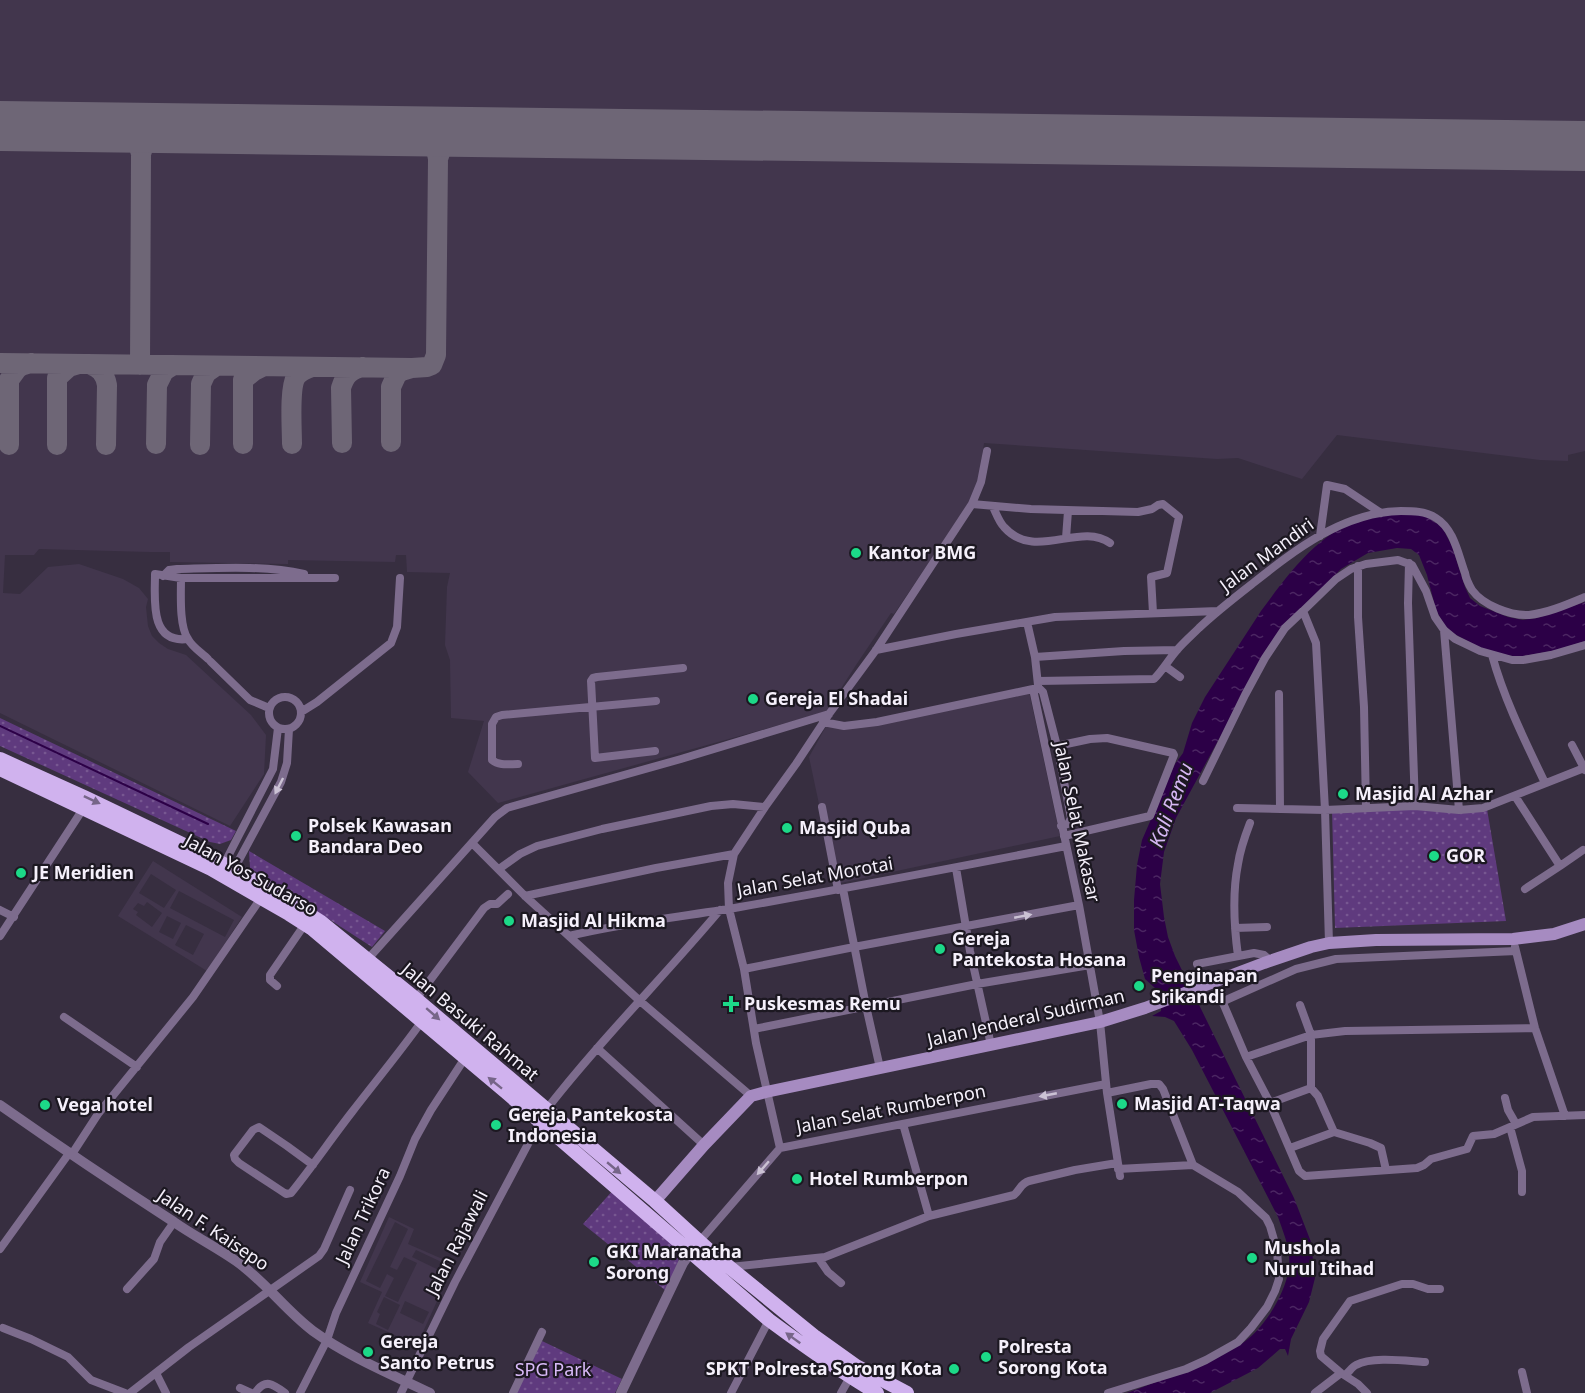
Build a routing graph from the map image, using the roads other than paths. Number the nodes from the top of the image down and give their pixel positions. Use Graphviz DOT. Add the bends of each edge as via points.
graph roads {
  1 [pos="987,452"];
  2 [pos="972,504"];
  3 [pos="993,507"];
  4 [pos="1068,511"];
  5 [pos="1381,513"];
  6 [pos="1320,536"];
  7 [pos="1066,538"];
  8 [pos="1110,543"];
  9 [pos="1409,563"];
  10 [pos="1358,566"];
  11 [pos="208,573"];
  12 [pos="163,576"];
  13 [pos="181,578"];
  14 [pos="335,578"];
  15 [pos="400,578"];
  16 [pos="1585,597"];
  17 [pos="1219,611"];
  18 [pos="1303,611"];
  19 [pos="1152,614"];
  20 [pos="1027,622"];
  21 [pos="1444,630"];
  22 [pos="188,639"];
  23 [pos="1585,645"];
  24 [pos="876,650"];
  25 [pos="1177,650"];
  26 [pos="1492,655"];
  27 [pos="1035,657"];
  28 [pos="1165,666"];
  29 [pos="683,668"];
  30 [pos="1180,677"];
  31 [pos="1036,686"];
  32 [pos="1279,694"];
  33 [pos="656,701"];
  34 [pos="593,707"];
  35 [pos="269,708"];
  36 [pos="301,712"];
  37 [pos="829,714"];
  38 [pos="824,722"];
  39 [pos="278,728"];
  40 [pos="289,729"];
  41 [pos="1572,744"];
  42 [pos="1057,746"];
  43 [pos="655,751"];
  44 [pos="0,759"];
  45 [pos="518,764"];
  46 [pos="0,769"];
  47 [pos="1584,769"];
  48 [pos="1203,781"];
  49 [pos="1545,783"];
  50 [pos="1515,796"];
  51 [pos="1415,806"];
  52 [pos="765,807"];
  53 [pos="822,807"];
  54 [pos="1237,808"];
  55 [pos="1366,808"];
  56 [pos="83,809"];
  57 [pos="1280,809"];
  58 [pos="1325,810"];
  59 [pos="1458,810"];
  60 [pos="1250,823"];
  61 [pos="1061,826"];
  62 [pos="1064,836"];
  63 [pos="472,843"];
  64 [pos="1066,846"];
  65 [pos="1583,850"];
  66 [pos="734,854"];
  67 [pos="1560,866"];
  68 [pos="956,867"];
  69 [pos="499,869"];
  70 [pos="227,872"];
  71 [pos="1525,889"];
  72 [pos="840,890"];
  73 [pos="507,894"];
  74 [pos="525,896"];
  75 [pos="261,898"];
  76 [pos="1079,905"];
  77 [pos="0,910"];
  78 [pos="725,910"];
  79 [pos="14,916"];
  80 [pos="305,924"];
  81 [pos="1585,924"];
  82 [pos="966,927"];
  83 [pos="1267,927"];
  84 [pos="1235,928"];
  85 [pos="0,936"];
  86 [pos="569,936"];
  87 [pos="1329,943"];
  88 [pos="1514,945"];
  89 [pos="854,947"];
  90 [pos="1290,954"];
  91 [pos="1238,956"];
  92 [pos="367,960"];
  93 [pos="1271,961"];
  94 [pos="1090,964"];
  95 [pos="1197,964"];
  96 [pos="744,969"];
  97 [pos="1296,969"];
  98 [pos="383,980"];
  99 [pos="977,984"];
  100 [pos="277,986"];
  101 [pos="416,999"];
  102 [pos="640,1001"];
  103 [pos="1300,1005"];
  104 [pos="866,1006"];
  105 [pos="64,1017"];
  106 [pos="422,1021"];
  107 [pos="1100,1022"];
  108 [pos="1535,1028"];
  109 [pos="754,1029"];
  110 [pos="1311,1035"];
  111 [pos="991,1045"];
  112 [pos="597,1048"];
  113 [pos="1246,1057"];
  114 [pos="465,1058"];
  115 [pos="137,1067"];
  116 [pos="880,1068"];
  117 [pos="1106,1088"];
  118 [pos="1311,1088"];
  119 [pos="766,1092"];
  120 [pos="751,1096"];
  121 [pos="1504,1098"];
  122 [pos="1270,1103"];
  123 [pos="0,1105"];
  124 [pos="1585,1115"];
  125 [pos="543,1116"];
  126 [pos="1564,1116"];
  127 [pos="903,1124"];
  128 [pos="1513,1125"];
  129 [pos="1334,1132"];
  130 [pos="704,1145"];
  131 [pos="780,1148"];
  132 [pos="1290,1148"];
  133 [pos="71,1153"];
  134 [pos="313,1165"];
  135 [pos="1193,1165"];
  136 [pos="1118,1169"];
  137 [pos="1386,1170"];
  138 [pos="350,1190"];
  139 [pos="1522,1192"];
  140 [pos="655,1201"];
  141 [pos="929,1216"];
  142 [pos="174,1222"];
  143 [pos="695,1246"];
  144 [pos="0,1249"];
  145 [pos="819,1259"];
  146 [pos="730,1268"];
  147 [pos="841,1283"];
  148 [pos="127,1289"];
  149 [pos="1440,1289"];
  150 [pos="270,1290"];
  151 [pos="769,1320"];
  152 [pos="3,1328"];
  153 [pos="542,1332"];
  154 [pos="327,1340"];
  155 [pos="1425,1362"];
  156 [pos="1522,1372"];
  157 [pos="156,1373"];
  158 [pos="1343,1374"];
  159 [pos="850,1377"];
  160 [pos="406,1382"];
  161 [pos="240,1388"];
  162 [pos="125,1393"];
  163 [pos="130,1393"];
  164 [pos="166,1393"];
  165 [pos="253,1393"];
  166 [pos="285,1393"];
  167 [pos="300,1393"];
  168 [pos="401,1393"];
  169 [pos="430,1393"];
  170 [pos="513,1393"];
  171 [pos="621,1393"];
  172 [pos="731,1393"];
  173 [pos="841,1393"];
  174 [pos="877,1393"];
  175 [pos="907,1393"];
  176 [pos="1108,1393"];
  177 [pos="1315,1393"];
  178 [pos="1367,1393"];
  179 [pos="1527,1393"];
  1 -- 2 [label="street"];
  2 -- 3 [label="street"];
  2 -- 24 [label="street"];
  3 -- 4 [label="street"];
  3 -- 7 [label="street" via="1005,528 1021,538 1037,543"];
  4 -- 7 [label="street"];
  4 -- 19 [label="street" via="1138,512 1163,504 1179,518 1167,573 1151,577"];
  5 -- 6 [label="street, Jalan Mandiri" via="1347,522"];
  5 -- 6 [label="street" via="1345,489 1327,485"];
  5 -- 16 [label="street, Jalan Mandiri" via="1414,511 1437,519 1450,533 1473,591 1500,609 1527,615"];
  6 -- 17 [label="street, Jalan Mandiri" via="1282,560"];
  7 -- 8 [label="street" via="1099,537"];
  9 -- 10 [label="street" via="1398,560"];
  9 -- 21 [label="street"];
  9 -- 51 [label="street"];
  10 -- 18 [label="street" via="1336,579"];
  10 -- 55 [label="street"];
  11 -- 12 [label="street" via="177,568"];
  11 -- 13 [label="street"];
  11 -- 14 [label="street"];
  12 -- 13 [label="street"];
  12 -- 22 [label="street" via="155,574 158,623 168,636"];
  13 -- 22 [label="street" via="183,624"];
  15 -- 36 [label="street" via="397,627 391,643"];
  17 -- 19 [label="street, Jalan Mandiri"];
  17 -- 25 [label="street"];
  18 -- 48 [label="street" via="1265,658"];
  18 -- 58 [label="street" via="1316,643"];
  19 -- 20 [label="street, Jalan Mandiri" via="1054,617"];
  20 -- 24 [label="street, Jalan Mandiri"];
  20 -- 27 [label="street"];
  21 -- 26 [label="street"];
  21 -- 59 [label="street"];
  22 -- 35 [label="street" via="250,700"];
  23 -- 26 [label="street" via="1523,660"];
  24 -- 37 [label="street"];
  25 -- 27 [label="street"];
  25 -- 28 [label="street"];
  26 -- 49 [label="street"];
  27 -- 31 [label="street"];
  28 -- 30 [label="street"];
  28 -- 31 [label="street" via="1153,679"];
  29 -- 34 [label="street" via="595,677 590,685"];
  31 -- 38 [label="street" via="877,722 844,726"];
  31 -- 42 [label="street" via="1043,692"];
  31 -- 61 [label="street, Jalan Selat Makasar"];
  32 -- 57 [label="street"];
  33 -- 34 [label="street"];
  34 -- 43 [label="street" via="595,758"];
  34 -- 45 [label="street" via="496,717 492,724 492,760 496,764"];
  35 -- 36 [label="street" via="279,698 287,697 294,699"];
  35 -- 39 [label="street" via="268,716"];
  36 -- 40 [label="street" via="300,720"];
  37 -- 38 [label="street"];
  37 -- 63 [label="street" via="507,808"];
  38 -- 52 [label="street"];
  39 -- 40 [label="street"];
  39 -- 70 [label="street" via="273,770"];
  40 -- 70 [label="street, one-way" via="287,763 281,782"];
  41 -- 47 [label="street"];
  42 -- 61 [label="street" via="1071,818"];
  42 -- 62 [label="street" via="1107,738 1174,755 1150,816"];
  44 -- 70 [label="highway, Jalan Basuki Rahmat, one-way" via="86,798"];
  46 -- 56 [label="highway, Jalan Yos Sudarso"];
  47 -- 49 [label="street"];
  49 -- 50 [label="street"];
  50 -- 59 [label="street" via="1482,808"];
  50 -- 67 [label="street"];
  51 -- 55 [label="street"];
  51 -- 59 [label="street"];
  52 -- 66 [label="street"];
  52 -- 69 [label="street" via="711,806 602,829 537,846"];
  53 -- 72 [label="street"];
  54 -- 57 [label="street"];
  55 -- 58 [label="street"];
  56 -- 70 [label="highway, Jalan Yos Sudarso"];
  56 -- 79 [label="street"];
  57 -- 58 [label="street"];
  58 -- 87 [label="street"];
  60 -- 84 [label="street" via="1238,866"];
  61 -- 62 [label="street, Jalan Selat Makasar"];
  62 -- 64 [label="street, Jalan Selat Makasar"];
  63 -- 69 [label="street"];
  63 -- 92 [label="street"];
  64 -- 68 [label="street, Jalan Selat Morotai"];
  64 -- 76 [label="street, Jalan Selat Makasar"];
  65 -- 67 [label="street"];
  66 -- 74 [label="street"];
  66 -- 78 [label="street"];
  67 -- 71 [label="street"];
  68 -- 72 [label="street, Jalan Selat Morotai"];
  68 -- 82 [label="street"];
  69 -- 74 [label="street"];
  70 -- 75 [label="highway, Jalan Yos Sudarso"];
  70 -- 92 [label="highway, Jalan Basuki Rahmat" via="266,887 321,922"];
  72 -- 78 [label="street, Jalan Selat Morotai"];
  72 -- 89 [label="street"];
  73 -- 101 [label="street" via="497,904 484,908"];
  74 -- 86 [label="street"];
  75 -- 80 [label="highway, Jalan Yos Sudarso"];
  75 -- 115 [label="street" via="193,997"];
  82 -- 76 [label="street, one-way"];
  76 -- 94 [label="street, Jalan Selat Makasar"];
  77 -- 79 [label="street"];
  78 -- 86 [label="street, Jalan Selat Morotai"];
  78 -- 96 [label="street"];
  78 -- 102 [label="street, Jalan Rajawali"];
  79 -- 85 [label="street"];
  80 -- 98 [label="highway, Jalan Yos Sudarso"];
  80 -- 100 [label="street" via="272,971 270,980"];
  81 -- 88 [label="main road, Jalan Jenderal Sudirman"];
  82 -- 89 [label="street"];
  82 -- 99 [label="street"];
  83 -- 84 [label="street"];
  84 -- 91 [label="street"];
  86 -- 102 [label="street"];
  87 -- 88 [label="main road, Jalan Jenderal Sudirman" via="1376,940"];
  87 -- 90 [label="main road, Jalan Jenderal Sudirman"];
  88 -- 97 [label="street" via="1336,959"];
  88 -- 108 [label="street"];
  89 -- 96 [label="street"];
  89 -- 104 [label="street"];
  90 -- 93 [label="main road, Jalan Jenderal Sudirman"];
  90 -- 97 [label="street"];
  91 -- 93 [label="street" via="1258,953"];
  91 -- 95 [label="street"];
  92 -- 98 [label="highway, Jalan Basuki Rahmat"];
  93 -- 107 [label="main road, Jalan Jenderal Sudirman"];
  94 -- 99 [label="street"];
  94 -- 107 [label="street, Jalan Selat Makasar"];
  96 -- 109 [label="street"];
  97 -- 113 [label="street" via="1223,1002"];
  98 -- 101 [label="highway, Jalan Basuki Rahmat"];
  98 -- 106 [label="highway, Jalan Yos Sudarso"];
  99 -- 104 [label="street"];
  99 -- 111 [label="street"];
  101 -- 125 [label="highway, Jalan Basuki Rahmat, one-way"];
  102 -- 112 [label="street, Jalan Rajawali"];
  102 -- 120 [label="street"];
  103 -- 110 [label="street"];
  104 -- 109 [label="street"];
  104 -- 116 [label="street"];
  105 -- 115 [label="street"];
  106 -- 114 [label="highway, Jalan Yos Sudarso"];
  106 -- 134 [label="street"];
  107 -- 111 [label="main road, Jalan Jenderal Sudirman"];
  107 -- 117 [label="street, Jalan Selat Makasar"];
  108 -- 110 [label="street"];
  108 -- 126 [label="street"];
  109 -- 119 [label="street"];
  110 -- 113 [label="street"];
  110 -- 118 [label="street"];
  111 -- 116 [label="main road, Jalan Jenderal Sudirman"];
  112 -- 125 [label="street, Jalan Rajawali"];
  112 -- 130 [label="street"];
  113 -- 122 [label="street"];
  125 -- 114 [label="highway, Jalan Yos Sudarso, one-way" via="507,1093"];
  114 -- 154 [label="street, Jalan Trikora" via="415,1139"];
  115 -- 133 [label="street"];
  116 -- 119 [label="main road, Jalan Jenderal Sudirman"];
  117 -- 127 [label="street, Jalan Selat Rumberpon, one-way"];
  117 -- 135 [label="street, Jalan Selat Rumberpon" via="1159,1084"];
  117 -- 136 [label="street, Jalan Selat Makasar"];
  118 -- 122 [label="street"];
  118 -- 129 [label="street"];
  119 -- 120 [label="main road, Jalan Jenderal Sudirman"];
  119 -- 131 [label="street"];
  120 -- 130 [label="main road"];
  121 -- 128 [label="street"];
  122 -- 132 [label="street"];
  123 -- 133 [label="street, Jalan F. Kaisepo"];
  124 -- 126 [label="street"];
  125 -- 140 [label="highway, Jalan Basuki Rahmat, one-way"];
  125 -- 143 [label="highway, Jalan Yos Sudarso"];
  125 -- 160 [label="street, Jalan Rajawali"];
  126 -- 128 [label="street" via="1533,1117"];
  127 -- 131 [label="street, Jalan Selat Rumberpon"];
  127 -- 141 [label="street"];
  128 -- 137 [label="street" via="1494,1134 1473,1137 1467,1149 1431,1159 1417,1168"];
  128 -- 139 [label="street"];
  129 -- 132 [label="street"];
  129 -- 137 [label="street" via="1381,1148"];
  130 -- 140 [label="main road"];
  131 -- 143 [label="street, Jalan Selat Rumberpon, one-way"];
  132 -- 137 [label="street" via="1305,1176"];
  133 -- 142 [label="street, Jalan F. Kaisepo"];
  133 -- 144 [label="street"];
  134 -- 134 [label="street" via="286,1194 239,1163 234,1155 259,1127"];
  135 -- 136 [label="street"];
  135 -- 176 [label="street" via="1238,1192 1266,1218 1277,1250 1279,1279 1275,1291 1238,1342 1186,1369"];
  136 -- 141 [label="street" via="1075,1170 1029,1180 1014,1195"];
  138 -- 150 [label="street" via="319,1256"];
  140 -- 143 [label="highway, Jalan Basuki Rahmat"];
  141 -- 145 [label="street"];
  142 -- 148 [label="street" via="154,1258"];
  142 -- 150 [label="street, Jalan F. Kaisepo" via="234,1260"];
  143 -- 146 [label="highway, Jalan Basuki Rahmat"];
  143 -- 151 [label="highway, Jalan Yos Sudarso" via="718,1276"];
  143 -- 171 [label="street" via="682,1263"];
  145 -- 146 [label="street"];
  145 -- 147 [label="street"];
  146 -- 175 [label="highway, Jalan Basuki Rahmat" via="814,1336"];
  149 -- 158 [label="street" via="1402,1284 1350,1301 1323,1339 1320,1352"];
  150 -- 154 [label="street, Jalan F. Kaisepo"];
  150 -- 157 [label="street"];
  159 -- 151 [label="highway, Jalan Yos Sudarso, one-way"];
  151 -- 172 [label="street"];
  152 -- 162 [label="street" via="68,1357 91,1380"];
  153 -- 170 [label="street"];
  154 -- 160 [label="street, Jalan F. Kaisepo"];
  154 -- 167 [label="street, Jalan Trikora"];
  155 -- 158 [label="street" via="1371,1362 1358,1364"];
  156 -- 179 [label="street"];
  157 -- 163 [label="street"];
  157 -- 164 [label="street"];
  158 -- 177 [label="street"];
  158 -- 178 [label="street"];
  159 -- 173 [label="street"];
  159 -- 174 [label="highway, Jalan Yos Sudarso"];
  160 -- 168 [label="street, Jalan Rajawali"];
  160 -- 169 [label="street, Jalan F. Kaisepo"];
  161 -- 165 [label="street"];
  165 -- 166 [label="street" via="259,1386 269,1384"];
}
